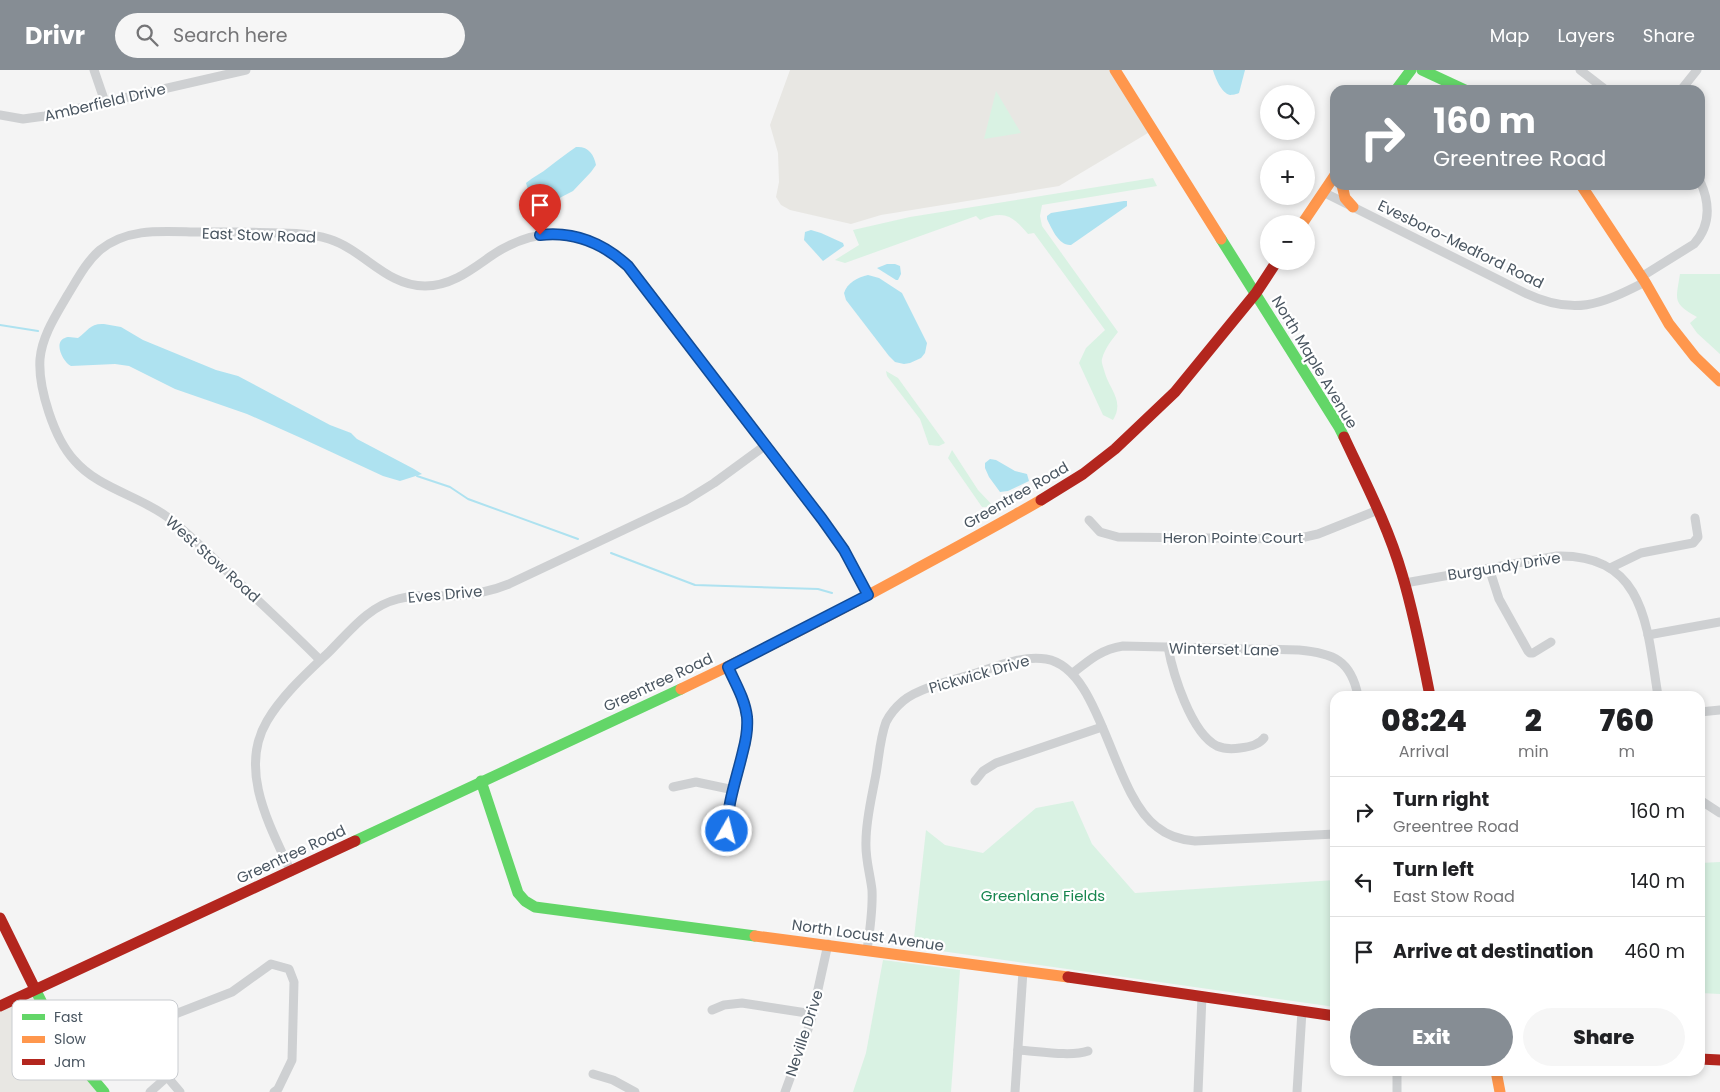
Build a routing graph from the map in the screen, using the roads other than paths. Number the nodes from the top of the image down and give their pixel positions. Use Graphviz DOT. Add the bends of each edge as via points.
graph roads {
  1 [pos="94,70"];
  2 [pos="246,70"];
  3 [pos="1115,70"];
  4 [pos="1411,70"];
  5 [pos="1422,70"];
  6 [pos="1580,70"];
  7 [pos="1697,70"];
  8 [pos="209,74"];
  9 [pos="1400,85"];
  10 [pos="1454,85"];
  11 [pos="1600,85"];
  12 [pos="1686,85"];
  13 [pos="105,102"];
  14 [pos="0,115"];
  15 [pos="1330,182"];
  16 [pos="1343,190"];
  17 [pos="1584,190"];
  18 [pos="1703,190"];
  19 [pos="1323,192"];
  20 [pos="1353,207"];
  21 [pos="1308,215"];
  22 [pos="1271,270"];
  23 [pos="1643,280"];
  24 [pos="1256,293"];
  25 [pos="44,343"];
  26 [pos="1720,380"];
  27 [pos="766,445"];
  28 [pos="1378,510"];
  29 [pos="1695,518"];
  30 [pos="1088,520"];
  31 [pos="1489,568"];
  32 [pos="1610,568"];
  33 [pos="1405,583"];
  34 [pos="868,595"];
  35 [pos="1720,622"];
  36 [pos="1648,635"];
  37 [pos="1551,642"];
  38 [pos="1168,647"];
  39 [pos="320,660"];
  40 [pos="728,667"];
  41 [pos="1073,673"];
  42 [pos="1357,691"];
  43 [pos="1429,691"];
  44 [pos="1657,691"];
  45 [pos="1720,710"];
  46 [pos="1705,712"];
  47 [pos="1102,728"];
  48 [pos="1264,738"];
  49 [pos="481,781"];
  50 [pos="975,781"];
  51 [pos="673,786"];
  52 [pos="734,790"];
  53 [pos="1705,803"];
  54 [pos="1720,813"];
  55 [pos="1330,834"];
  56 [pos="731,850"];
  57 [pos="290,872"];
  58 [pos="0,918"];
  59 [pos="828,944"];
  60 [pos="867,950"];
  61 [pos="1023,971"];
  62 [pos="35,989"];
  63 [pos="1202,996"];
  64 [pos="12,1000"];
  65 [pos="12,1000"];
  66 [pos="40,1000"];
  67 [pos="0,1006"];
  68 [pos="712,1010"];
  69 [pos="1302,1011"];
  70 [pos="178,1013"];
  71 [pos="813,1014"];
  72 [pos="1330,1015"];
  73 [pos="1018,1050"];
  74 [pos="1088,1051"];
  75 [pos="1705,1059"];
  76 [pos="1720,1060"];
  77 [pos="593,1074"];
  78 [pos="1397,1076"];
  79 [pos="1497,1076"];
  80 [pos="94,1080"];
  81 [pos="164,1080"];
  82 [pos="170,1080"];
  83 [pos="104,1092"];
  84 [pos="150,1092"];
  85 [pos="180,1092"];
  86 [pos="274,1092"];
  87 [pos="635,1092"];
  88 [pos="785,1092"];
  89 [pos="1015,1092"];
  90 [pos="1198,1092"];
  91 [pos="1297,1092"];
  92 [pos="1397,1092"];
  93 [pos="1500,1092"];
  1 -- 13 [label="street"];
  2 -- 8 [label="street, Amberfield Drive"];
  3 -- 24 [label="main road, North Maple Avenue"];
  4 -- 9 [label="main road"];
  5 -- 10 [label="main road"];
  6 -- 11 [label="street"];
  7 -- 12 [label="street"];
  8 -- 13 [label="street, Amberfield Drive"];
  13 -- 14 [label="street, Amberfield Drive" via="34,118"];
  15 -- 19 [label="main road"];
  16 -- 20 [label="main road"];
  17 -- 23 [label="main road"];
  18 -- 23 [label="street, Evesboro-Medford Road" via="1708,210 1700,237"];
  19 -- 20 [label="street, Evesboro-Medford Road"];
  19 -- 21 [label="main road"];
  20 -- 23 [label="street, Evesboro-Medford Road" via="1538,300 1560,306 1607,300"];
  22 -- 24 [label="main road, Greentree Road"];
  23 -- 26 [label="main road" via="1677,335"];
  24 -- 28 [label="main road, North Maple Avenue" via="1340,427"];
  24 -- 34 [label="main road, Greentree Road" via="1172,396 1107,455 1012,517"];
  25 -- 27 [label="street, East Stow Road" via="65,300 92,257 109,243 139,232 316,236 339,243 397,280 425,286 461,277 503,248 527,238 566,235 606,248 628,266"];
  25 -- 39 [label="street, West Stow Road" via="40,358 44,392 57,433 72,459 110,487 153,508 173,522"];
  27 -- 34 [label="street, East Stow Road" via="837,540"];
  27 -- 39 [label="street, Eves Drive" via="685,501 509,584 481,593 411,597 386,603 365,615"];
  28 -- 30 [label="street, Heron Pointe Court" via="1312,536 1296,539 1118,537 1100,532"];
  28 -- 33 [label="main road, North Maple Avenue"];
  29 -- 32 [label="street" via="1698,537 1693,543 1641,553"];
  31 -- 32 [label="street, Burgundy Drive" via="1574,556"];
  31 -- 33 [label="street, Burgundy Drive"];
  31 -- 37 [label="street" via="1499,599 1530,653"];
  32 -- 36 [label="street, Burgundy Drive" via="1637,598"];
  33 -- 43 [label="main road, North Maple Avenue"];
  34 -- 40 [label="main road, Greentree Road"];
  35 -- 36 [label="street"];
  36 -- 44 [label="street, Burgundy Drive"];
  38 -- 41 [label="street, Winterset Lane" via="1114,647 1093,657"];
  38 -- 42 [label="street, Winterset Lane" via="1298,650 1325,654 1346,666"];
  38 -- 48 [label="street" via="1174,674 1191,714 1211,741 1217,746 1232,748 1254,745"];
  39 -- 57 [label="street, Eves Drive" via="272,712 257,747 259,796"];
  40 -- 49 [label="main road, Greentree Road"];
  40 -- 52 [label="street" via="742,698 748,725"];
  41 -- 47 [label="street, Pickwick Drive"];
  41 -- 60 [label="street, Pickwick Drive" via="1064,665 1047,659 1017,661 920,692 904,700 891,713 881,742 866,830 872,902"];
  45 -- 46 [label="street"];
  47 -- 50 [label="street" via="996,763"];
  47 -- 55 [label="street, Pickwick Drive" via="1139,808 1149,821 1166,833 1185,840 1202,841"];
  49 -- 57 [label="main road, Greentree Road"];
  49 -- 59 [label="main road, North Locust Avenue" via="518,893 535,907"];
  51 -- 52 [label="street" via="700,782"];
  52 -- 56 [label="street" via="727,822"];
  53 -- 54 [label="street"];
  57 -- 62 [label="main road, Greentree Road"];
  58 -- 62 [label="main road"];
  59 -- 60 [label="main road, North Locust Avenue"];
  59 -- 71 [label="street, Neville Drive"];
  60 -- 61 [label="main road, North Locust Avenue"];
  61 -- 63 [label="main road, North Locust Avenue"];
  61 -- 73 [label="street"];
  62 -- 65 [label="main road, Greentree Road"];
  62 -- 66 [label="main road"];
  63 -- 69 [label="main road, North Locust Avenue"];
  63 -- 90 [label="street"];
  64 -- 67 [label="main road, Greentree Road"];
  68 -- 71 [label="street" via="742,1003"];
  69 -- 72 [label="main road, North Locust Avenue"];
  69 -- 91 [label="street"];
  70 -- 86 [label="street" via="232,992 271,964 289,969 294,982 292,1060"];
  71 -- 88 [label="street, Neville Drive"];
  73 -- 74 [label="street"];
  73 -- 89 [label="street"];
  75 -- 76 [label="main road"];
  77 -- 87 [label="street" via="614,1080"];
  78 -- 92 [label="street"];
  79 -- 93 [label="main road"];
  80 -- 83 [label="main road"];
  81 -- 84 [label="street"];
  82 -- 85 [label="street"];
}
